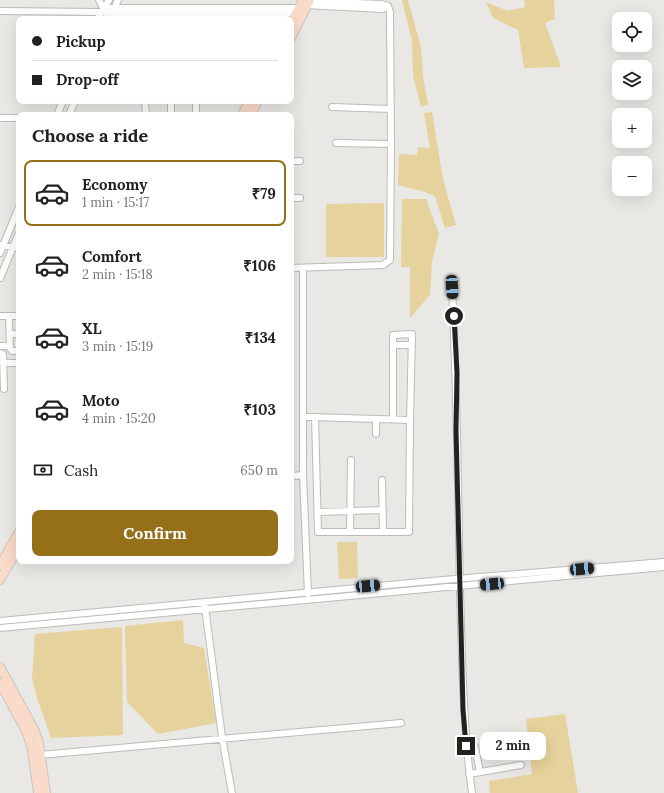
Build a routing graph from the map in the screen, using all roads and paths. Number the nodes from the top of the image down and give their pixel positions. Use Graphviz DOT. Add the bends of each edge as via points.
graph roads {
  1 [pos="99,0"];
  2 [pos="109,0"];
  3 [pos="118,0"];
  4 [pos="225,0"];
  5 [pos="290,3"];
  6 [pos="304,5"];
  7 [pos="225,7"];
  8 [pos="115,8"];
  9 [pos="102,10"];
  10 [pos="0,11"];
  11 [pos="99,16"];
  12 [pos="110,16"];
  13 [pos="111,16"];
  14 [pos="127,16"];
  15 [pos="294,19"];
  16 [pos="294,30"];
  17 [pos="332,107"];
  18 [pos="391,109"];
  19 [pos="0,118"];
  20 [pos="16,118"];
  21 [pos="336,143"];
  22 [pos="392,144"];
  23 [pos="294,161"];
  24 [pos="300,161"];
  25 [pos="294,198"];
  26 [pos="300,198"];
  27 [pos="16,214"];
  28 [pos="2,245"];
  29 [pos="16,247"];
  30 [pos="0,253"];
  31 [pos="294,268"];
  32 [pos="303,268"];
  33 [pos="0,278"];
  34 [pos="452,287"];
  35 [pos="0,316"];
  36 [pos="9,316"];
  37 [pos="16,316"];
  38 [pos="10,334"];
  39 [pos="16,334"];
  40 [pos="393,345"];
  41 [pos="412,345"];
  42 [pos="0,346"];
  43 [pos="10,346"];
  44 [pos="16,351"];
  45 [pos="0,353"];
  46 [pos="3,363"];
  47 [pos="16,363"];
  48 [pos="4,389"];
  49 [pos="303,417"];
  50 [pos="315,417"];
  51 [pos="376,419"];
  52 [pos="393,420"];
  53 [pos="410,420"];
  54 [pos="376,434"];
  55 [pos="351,460"];
  56 [pos="294,476"];
  57 [pos="303,476"];
  58 [pos="382,480"];
  59 [pos="303,497"];
  60 [pos="317,497"];
  61 [pos="383,510"];
  62 [pos="350,511"];
  63 [pos="318,512"];
  64 [pos="350,531"];
  65 [pos="383,532"];
  66 [pos="16,537"];
  67 [pos="16,552"];
  68 [pos="664,562"];
  69 [pos="0,565"];
  70 [pos="664,567"];
  71 [pos="460,578"];
  72 [pos="0,580"];
  73 [pos="460,586"];
  74 [pos="308,592"];
  75 [pos="309,600"];
  76 [pos="204,601"];
  77 [pos="206,609"];
  78 [pos="0,621"];
  79 [pos="0,628"];
  80 [pos="0,667"];
  81 [pos="0,683"];
  82 [pos="401,722"];
  83 [pos="222,737"];
  84 [pos="475,747"];
  85 [pos="40,755"];
  86 [pos="521,765"];
  87 [pos="480,772"];
  88 [pos="469,774"];
  89 [pos="38,793"];
  90 [pos="46,793"];
  91 [pos="232,793"];
  92 [pos="472,793"];
  1 -- 9 [label="street"];
  2 -- 9 [label="street"];
  3 -- 8 [label="street"];
  4 -- 7 [label="street"];
  5 -- 6 [label="street"];
  5 -- 7 [label="street"];
  6 -- 14 [label="street"];
  6 -- 15 [label="main road"];
  6 -- 16 [label="main road"];
  6 -- 18 [label="street" via="388,6"];
  7 -- 8 [label="street"];
  8 -- 9 [label="street"];
  8 -- 13 [label="street"];
  9 -- 10 [label="street"];
  9 -- 11 [label="street"];
  9 -- 12 [label="street"];
  17 -- 18 [label="street"];
  18 -- 22 [label="street"];
  19 -- 20 [label="street"];
  21 -- 22 [label="street"];
  22 -- 32 [label="street" via="390,260 383,265"];
  23 -- 24 [label="street"];
  25 -- 26 [label="street"];
  27 -- 28 [label="street"];
  28 -- 29 [label="street"];
  28 -- 30 [label="street"];
  29 -- 33 [label="street"];
  31 -- 32 [label="street"];
  32 -- 49 [label="street"];
  34 -- 71 [label="street" via="457,373"];
  35 -- 36 [label="street"];
  36 -- 37 [label="street"];
  36 -- 38 [label="street"];
  38 -- 39 [label="street"];
  38 -- 43 [label="street"];
  40 -- 41 [label="street"];
  40 -- 41 [label="street" via="393,335 412,334"];
  40 -- 52 [label="street"];
  41 -- 53 [label="street"];
  42 -- 43 [label="street"];
  43 -- 44 [label="street" via="11,350"];
  45 -- 46 [label="street" via="3,353"];
  46 -- 47 [label="street"];
  46 -- 48 [label="street"];
  49 -- 50 [label="street"];
  49 -- 57 [label="street"];
  50 -- 51 [label="street"];
  50 -- 60 [label="street"];
  51 -- 52 [label="street"];
  51 -- 54 [label="street"];
  52 -- 53 [label="street"];
  53 -- 65 [label="street" via="409,532"];
  55 -- 62 [label="street"];
  56 -- 57 [label="street"];
  57 -- 59 [label="street"];
  58 -- 61 [label="street"];
  59 -- 60 [label="street"];
  59 -- 74 [label="street"];
  60 -- 63 [label="street"];
  61 -- 62 [label="street"];
  61 -- 65 [label="street"];
  62 -- 63 [label="street"];
  62 -- 64 [label="street"];
  63 -- 64 [label="street" via="318,532"];
  64 -- 65 [label="street"];
  66 -- 69 [label="main road"];
  67 -- 72 [label="main road"];
  68 -- 71 [label="street"];
  70 -- 73 [label="street"];
  71 -- 73 [label="street"];
  71 -- 74 [label="street"];
  73 -- 75 [label="street"];
  73 -- 88 [label="street" via="463,709"];
  74 -- 75 [label="street"];
  74 -- 76 [label="street"];
  75 -- 77 [label="street"];
  76 -- 77 [label="street"];
  76 -- 78 [label="street"];
  77 -- 79 [label="street"];
  77 -- 83 [label="street"];
  80 -- 85 [label="main road" via="34,729"];
  81 -- 89 [label="main road" via="26,732 32,749"];
  82 -- 83 [label="street"];
  83 -- 85 [label="street"];
  83 -- 91 [label="street"];
  84 -- 87 [label="street"];
  85 -- 90 [label="main road"];
  86 -- 87 [label="street"];
  87 -- 88 [label="street"];
  88 -- 92 [label="street"];
}
